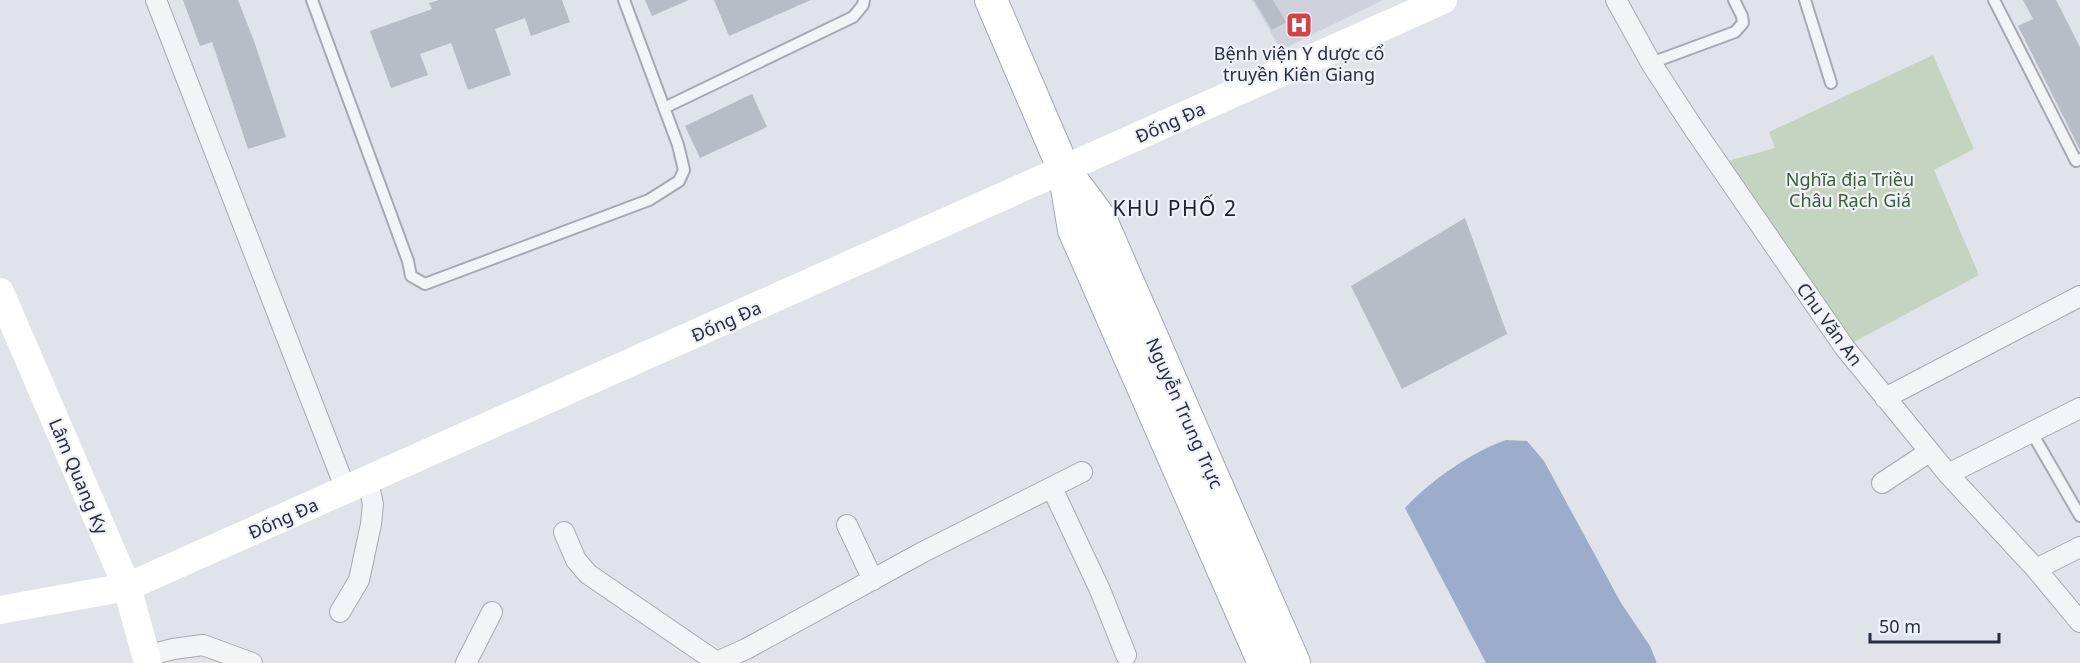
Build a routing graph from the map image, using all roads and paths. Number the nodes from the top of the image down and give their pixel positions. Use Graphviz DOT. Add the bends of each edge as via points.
graph roads {
  1 [pos="156,0"];
  2 [pos="312,0"];
  3 [pos="624,0"];
  4 [pos="864,0"];
  5 [pos="991,0"];
  6 [pos="1443,0"];
  7 [pos="1616,0"];
  8 [pos="1734,0"];
  9 [pos="1804,0"];
  10 [pos="1994,0"];
  11 [pos="1413,6"];
  12 [pos="1651,63"];
  13 [pos="1831,83"];
  14 [pos="664,108"];
  15 [pos="2080,159"];
  16 [pos="1064,170"];
  17 [pos="0,292"];
  18 [pos="2080,296"];
  19 [pos="1885,398"];
  20 [pos="2080,408"];
  21 [pos="2032,433"];
  22 [pos="1929,452"];
  23 [pos="1082,472"];
  24 [pos="1948,474"];
  25 [pos="1882,483"];
  26 [pos="357,486"];
  27 [pos="1052,488"];
  28 [pos="2080,516"];
  29 [pos="847,525"];
  30 [pos="564,532"];
  31 [pos="2080,547"];
  32 [pos="2036,569"];
  33 [pos="873,580"];
  34 [pos="128,587"];
  35 [pos="0,610"];
  36 [pos="340,612"];
  37 [pos="492,612"];
  38 [pos="2080,622"];
  39 [pos="1126,655"];
  40 [pos="749,656"];
  41 [pos="147,659"];
  42 [pos="716,662"];
  43 [pos="252,663"];
  44 [pos="466,663"];
  45 [pos="1264,663"];
  46 [pos="1294,663"];
  1 -- 26 [label="street"];
  2 -- 14 [label="lane" via="411,276 425,284 650,200 679,182 684,170"];
  3 -- 14 [label="lane"];
  4 -- 14 [label="lane" via="854,17"];
  5 -- 16 [label="main road, Nguyễn Trung Trực"];
  6 -- 11 [label="street, Đống Đa"];
  7 -- 12 [label="street, Chu Văn An"];
  8 -- 12 [label="lane" via="1743,23 1735,32"];
  9 -- 13 [label="lane"];
  10 -- 15 [label="lane" via="2076,161"];
  11 -- 16 [label="street, Đống Đa"];
  12 -- 19 [label="street, Chu Văn An" via="1845,348"];
  16 -- 26 [label="street, Đống Đa"];
  16 -- 45 [label="main road, Nguyễn Trung Trực" via="1074,230"];
  16 -- 46 [label="main road, Nguyễn Trung Trực" via="1100,218"];
  17 -- 34 [label="street, Lâm Quang Ky"];
  18 -- 19 [label="street"];
  19 -- 22 [label="street, Chu Văn An"];
  20 -- 21 [label="street"];
  21 -- 24 [label="street"];
  21 -- 28 [label="lane"];
  22 -- 24 [label="street, Chu Văn An"];
  22 -- 25 [label="street"];
  23 -- 27 [label="street"];
  24 -- 32 [label="street, Chu Văn An"];
  26 -- 34 [label="street, Đống Đa"];
  26 -- 36 [label="street" via="373,504 371,524 359,580"];
  27 -- 33 [label="street"];
  27 -- 39 [label="street"];
  29 -- 33 [label="street"];
  30 -- 42 [label="street" via="576,561 588,574"];
  31 -- 32 [label="street"];
  32 -- 38 [label="street, Chu Văn An"];
  33 -- 40 [label="street"];
  34 -- 35 [label="street, Đống Đa"];
  34 -- 41 [label="street, Lâm Quang Ky"];
  37 -- 44 [label="street"];
  40 -- 42 [label="street"];
  41 -- 43 [label="street" via="173,649 203,645"];
}
